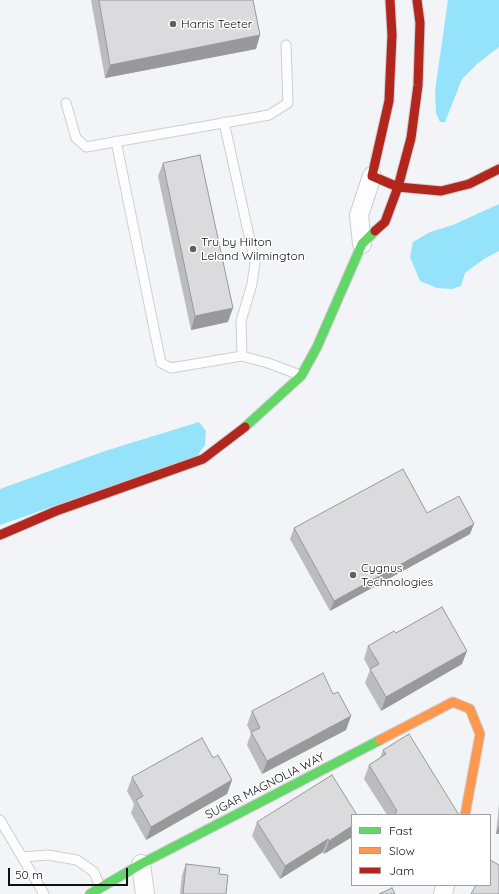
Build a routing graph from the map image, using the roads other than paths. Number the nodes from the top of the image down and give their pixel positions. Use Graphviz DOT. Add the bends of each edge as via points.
graph roads {
  1 [pos="390,0"];
  2 [pos="418,0"];
  3 [pos="286,45"];
  4 [pos="66,103"];
  5 [pos="224,122"];
  6 [pos="116,141"];
  7 [pos="499,169"];
  8 [pos="372,176"];
  9 [pos="398,187"];
  10 [pos="362,244"];
  11 [pos="242,356"];
  12 [pos="301,376"];
  13 [pos="0,535"];
  14 [pos="465,814"];
  15 [pos="0,820"];
  16 [pos="22,857"];
  17 [pos="141,864"];
  18 [pos="100,887"];
  19 [pos="44,894"];
  20 [pos="90,894"];
  21 [pos="145,894"];
  1 -- 8 [label="street" via="392,35 389,101"];
  2 -- 9 [label="street" via="418,85 410,138"];
  3 -- 5 [label="lane" via="288,103 269,114"];
  4 -- 6 [label="lane" via="76,138 86,147"];
  5 -- 6 [label="lane"];
  5 -- 11 [label="lane" via="255,263 252,284 241,321"];
  6 -- 11 [label="lane" via="161,363 171,368"];
  7 -- 9 [label="street" via="469,184 448,190"];
  8 -- 9 [label="street"];
  8 -- 10 [label="street" via="359,215"];
  9 -- 10 [label="street" via="385,222"];
  10 -- 12 [label="street" via="317,348"];
  11 -- 12 [label="lane"];
  12 -- 13 [label="street" via="231,439 203,459 56,511"];
  14 -- 17 [label="street, SUGAR MAGNOLIA WAY" via="480,734 470,709 453,702"];
  15 -- 16 [label="lane"];
  16 -- 18 [label="lane" via="48,855 77,860 94,872"];
  16 -- 19 [label="lane"];
  17 -- 18 [label="street, SUGAR MAGNOLIA WAY"];
  17 -- 21 [label="street"];
  18 -- 20 [label="street, SUGAR MAGNOLIA WAY"];
}
